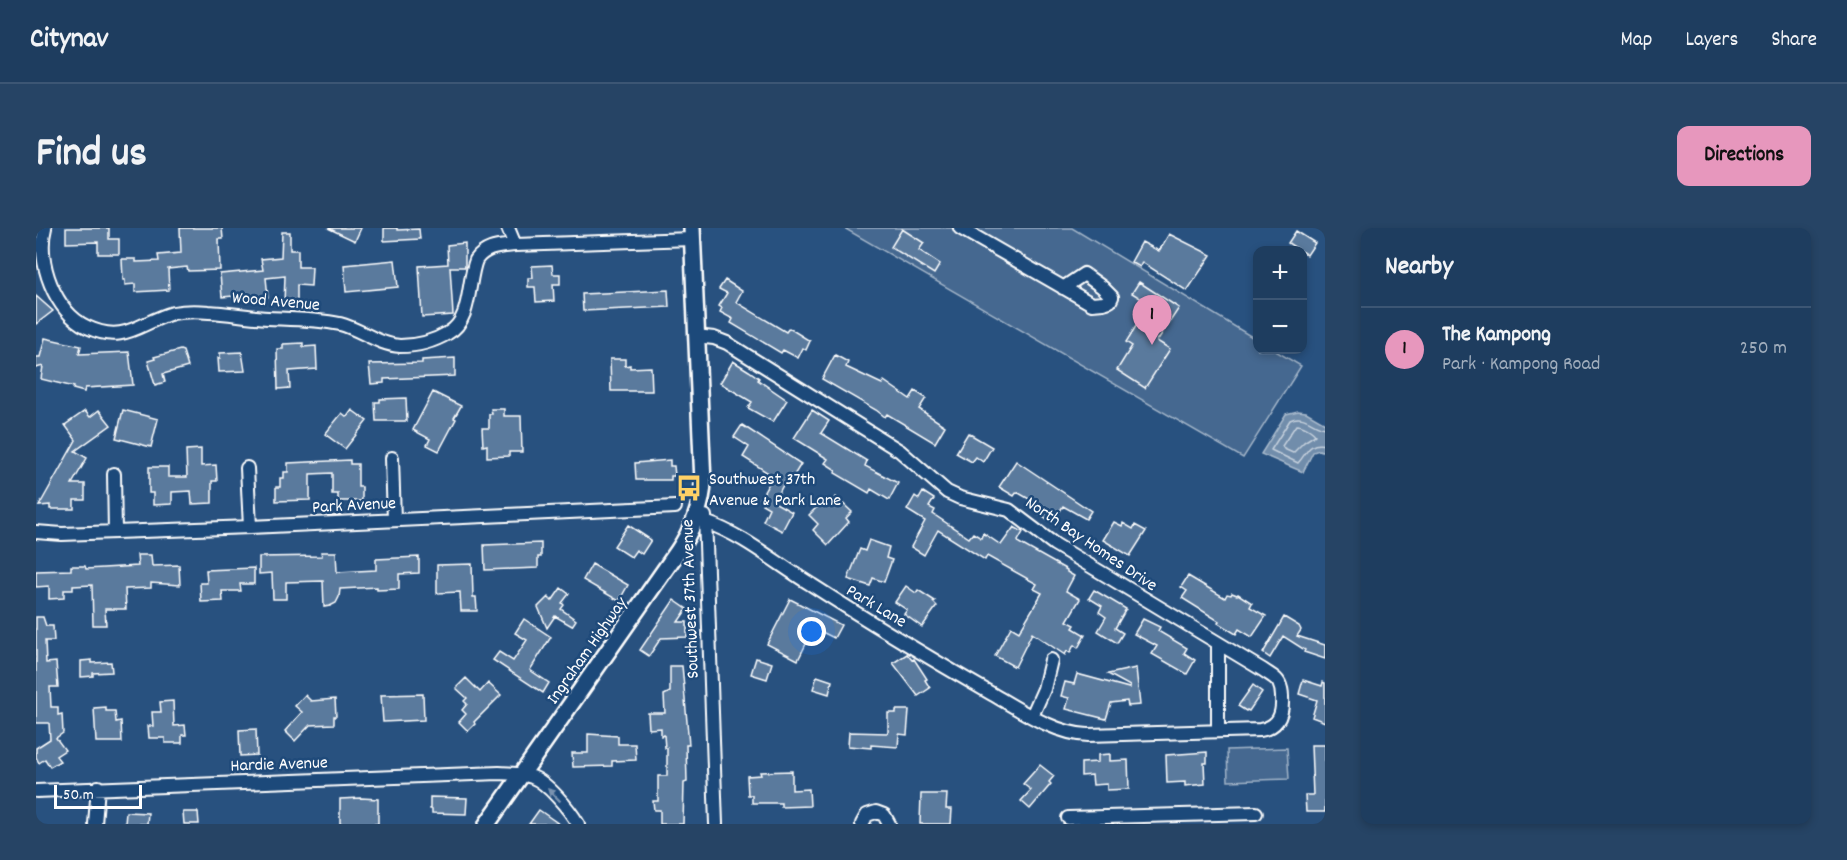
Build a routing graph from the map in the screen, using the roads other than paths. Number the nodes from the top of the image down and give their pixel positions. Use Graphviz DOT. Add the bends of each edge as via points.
graph roads {
  1 [pos="45,228"];
  2 [pos="508,228"];
  3 [pos="960,228"];
  4 [pos="692,234"];
  5 [pos="515,245"];
  6 [pos="1063,288"];
  7 [pos="696,336"];
  8 [pos="392,458"];
  9 [pos="247,468"];
  10 [pos="114,474"];
  11 [pos="703,491"];
  12 [pos="675,507"];
  13 [pos="394,520"];
  14 [pos="705,522"];
  15 [pos="250,527"];
  16 [pos="36,532"];
  17 [pos="115,532"];
  18 [pos="1218,644"];
  19 [pos="1051,660"];
  20 [pos="1032,716"];
  21 [pos="1280,719"];
  22 [pos="1218,731"];
  23 [pos="523,774"];
  24 [pos="98,787"];
  25 [pos="36,791"];
  26 [pos="1256,813"];
  27 [pos="1068,818"];
  28 [pos="1175,819"];
  29 [pos="95,824"];
  30 [pos="488,824"];
  31 [pos="578,824"];
  32 [pos="717,824"];
  33 [pos="862,824"];
  34 [pos="889,824"];
  1 -- 5 [label="street, Wood Avenue" via="45,258 53,286 69,314 93,329 128,333 173,313 210,312 337,323 401,346 430,341 455,329 463,315 478,256 489,249"];
  2 -- 5 [label="street"];
  3 -- 6 [label="street"];
  4 -- 5 [label="street"];
  4 -- 7 [label="main road, Southwest 37th Avenue"];
  7 -- 11 [label="main road, Southwest 37th Avenue"];
  7 -- 18 [label="street, North Bay Homes Drive" via="727,343 900,451 947,492 1009,510 1054,544"];
  8 -- 13 [label="street"];
  9 -- 15 [label="street"];
  10 -- 17 [label="street"];
  11 -- 14 [label="street, Southwest 37th Avenue"];
  11 -- 23 [label="main road, Ingraham Highway" via="684,543"];
  12 -- 13 [label="street, Park Avenue"];
  13 -- 15 [label="street, Park Avenue"];
  14 -- 20 [label="street, Park Lane" via="736,536 870,622"];
  14 -- 32 [label="street, Southwest 37th Avenue"];
  15 -- 17 [label="street, Park Avenue"];
  16 -- 17 [label="street, Park Avenue"];
  18 -- 21 [label="street, North Bay Homes Drive" via="1279,683"];
  18 -- 22 [label="street"];
  19 -- 20 [label="street"];
  20 -- 22 [label="street, Park Lane" via="1081,735"];
  21 -- 22 [label="street, Park Lane" via="1266,729"];
  23 -- 24 [label="street, Hardie Avenue"];
  23 -- 30 [label="main road, Ingraham Highway"];
  31 -- 23 [label="street, one-way" via="541,782"];
  24 -- 25 [label="street, Hardie Avenue"];
  24 -- 29 [label="street"];
  26 -- 28 [label="street"];
  27 -- 28 [label="street"];
  33 -- 34 [label="street" via="867,815 876,812 884,815"];
}
